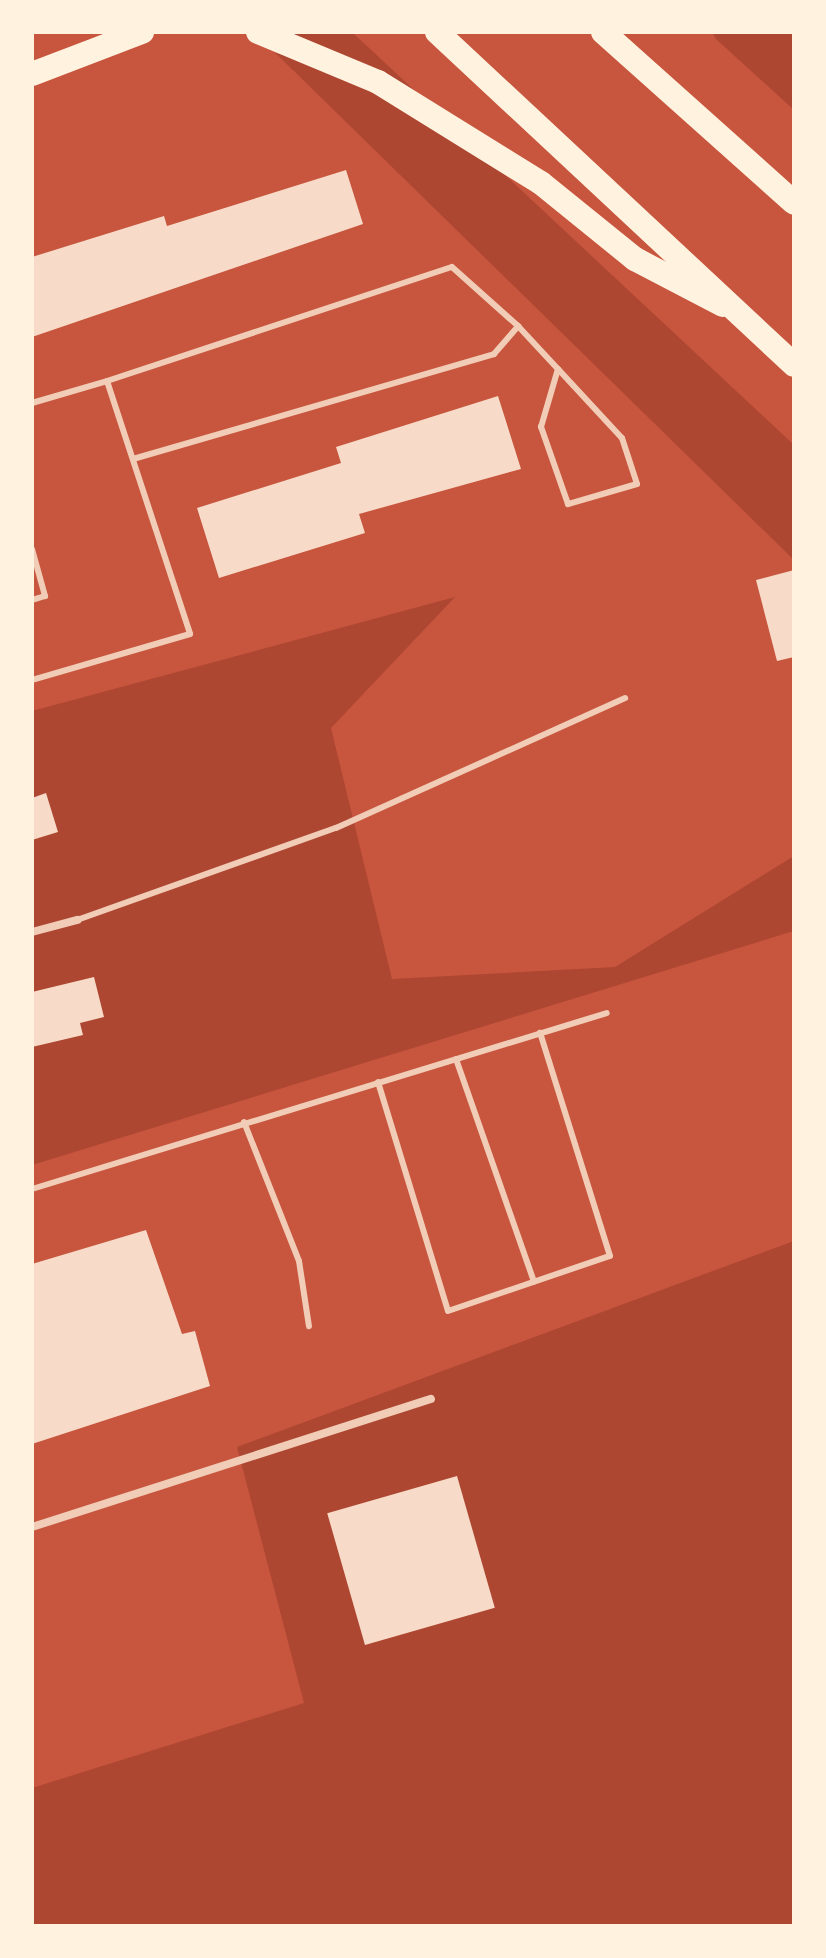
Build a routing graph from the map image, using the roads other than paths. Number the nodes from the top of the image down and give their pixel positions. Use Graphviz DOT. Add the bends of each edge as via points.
graph roads {
  1 [pos="142,32"];
  2 [pos="258,32"];
  3 [pos="437,32"];
  4 [pos="603,32"];
  5 [pos="32,74"];
  6 [pos="794,203"];
  7 [pos="723,305"];
  8 [pos="518,326"];
  9 [pos="794,365"];
  10 [pos="558,369"];
  11 [pos="107,381"];
  12 [pos="32,403"];
  13 [pos="133,459"];
  14 [pos="32,549"];
  15 [pos="32,600"];
  16 [pos="32,680"];
  17 [pos="625,698"];
  18 [pos="77,920"];
  19 [pos="32,932"];
  20 [pos="607,1013"];
  21 [pos="540,1033"];
  22 [pos="456,1059"];
  23 [pos="378,1082"];
  24 [pos="244,1122"];
  25 [pos="32,1189"];
  26 [pos="534,1282"];
  27 [pos="309,1326"];
  28 [pos="431,1399"];
  29 [pos="32,1527"];
  1 -- 5 [label="highway"];
  2 -- 7 [label="highway" via="378,82 541,183 635,259"];
  3 -- 7 [label="highway"];
  4 -- 6 [label="highway"];
  7 -- 9 [label="highway"];
  8 -- 10 [label="lane"];
  8 -- 11 [label="lane" via="452,267"];
  8 -- 13 [label="lane" via="494,354"];
  10 -- 10 [label="lane" via="622,438 637,484 568,504 541,427"];
  11 -- 12 [label="lane"];
  11 -- 13 [label="lane"];
  13 -- 16 [label="lane" via="190,634"];
  14 -- 15 [label="lane" via="45,596"];
  17 -- 18 [label="lane" via="336,828"];
  18 -- 19 [label="street"];
  20 -- 21 [label="lane"];
  21 -- 22 [label="lane"];
  21 -- 26 [label="lane" via="610,1256"];
  22 -- 23 [label="lane"];
  22 -- 26 [label="lane"];
  23 -- 24 [label="lane"];
  23 -- 26 [label="lane" via="448,1311"];
  24 -- 25 [label="lane"];
  24 -- 27 [label="lane" via="299,1261"];
  28 -- 29 [label="street"];
}
